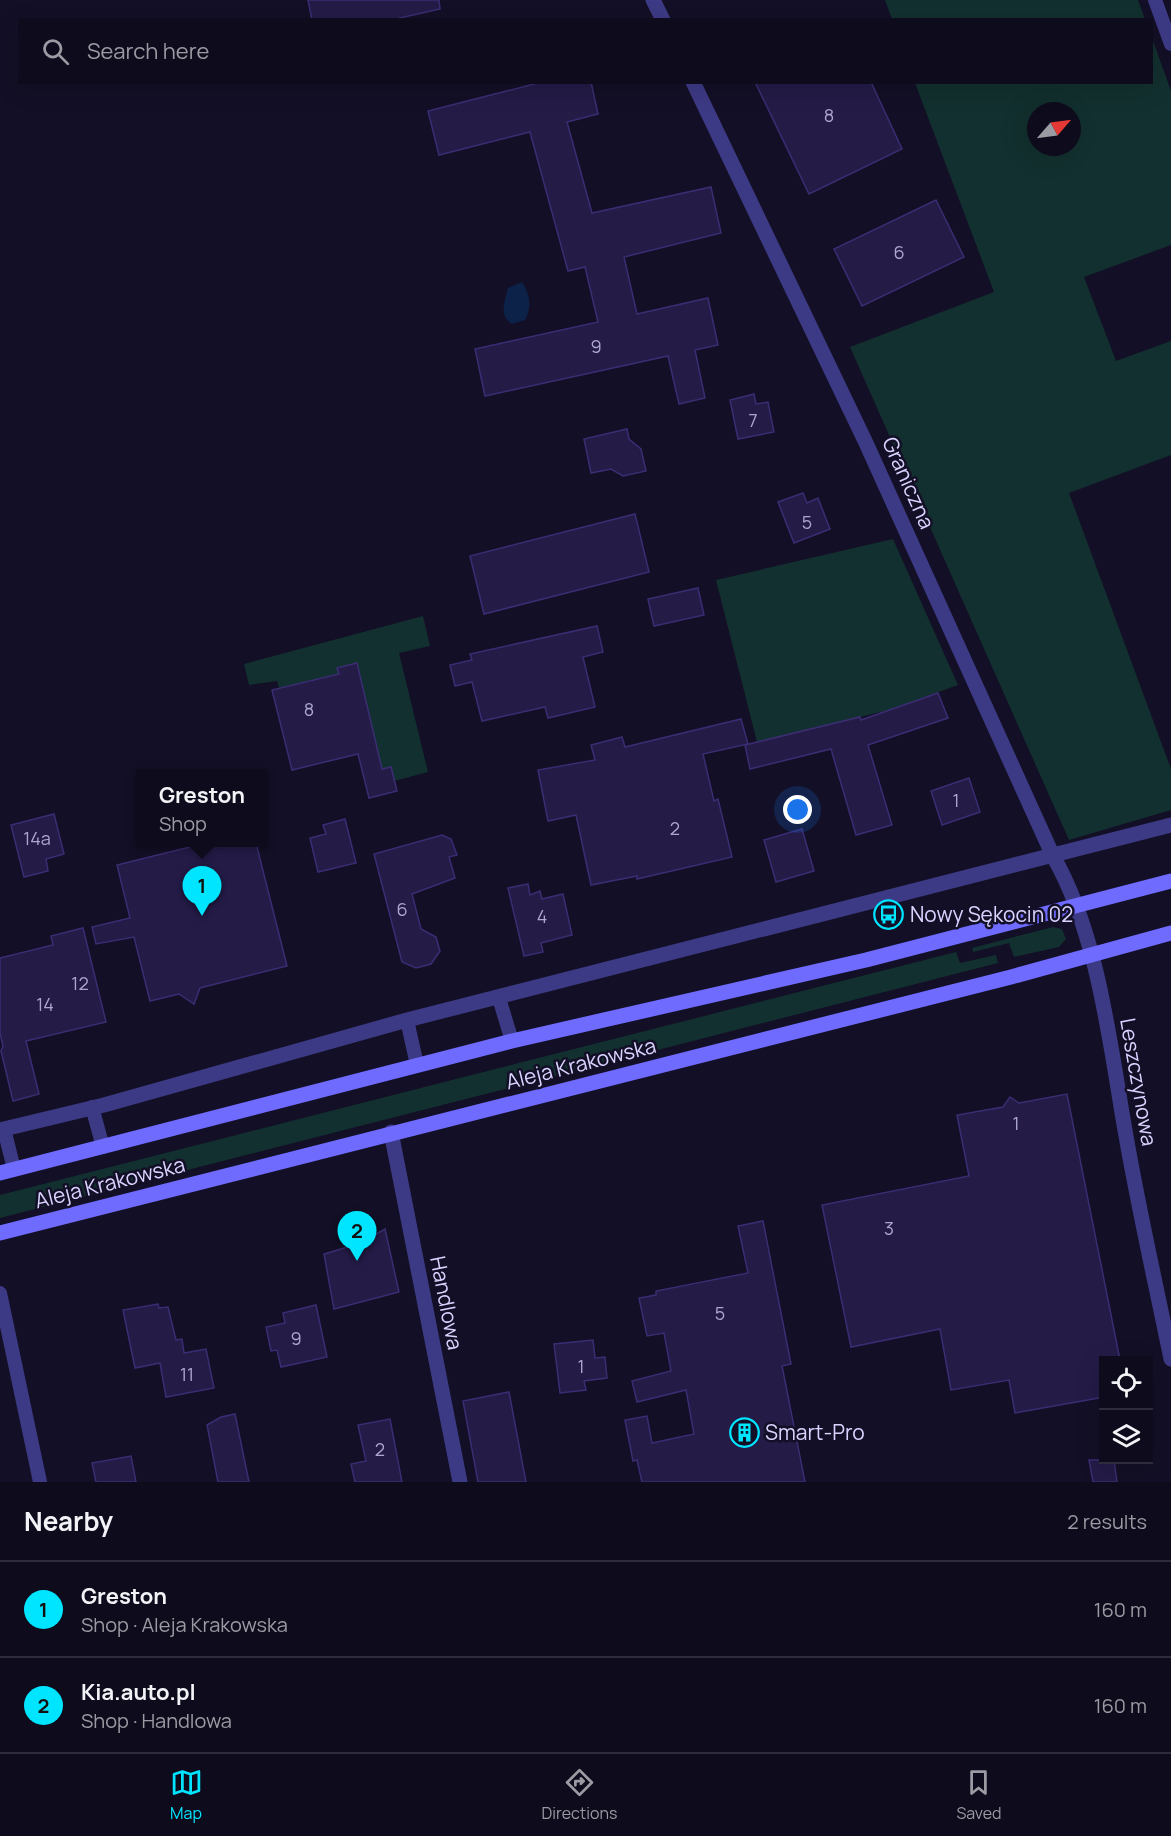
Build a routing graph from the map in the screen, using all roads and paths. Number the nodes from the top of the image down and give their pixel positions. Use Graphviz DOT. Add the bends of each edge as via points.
graph roads {
  1 [pos="653,0"];
  2 [pos="1155,0"];
  3 [pos="662,18"];
  4 [pos="1171,44"];
  5 [pos="694,84"];
  6 [pos="1171,825"];
  7 [pos="1053,856"];
  8 [pos="1171,880"];
  9 [pos="1077,905"];
  10 [pos="1171,933"];
  11 [pos="1090,955"];
  12 [pos="499,998"];
  13 [pos="407,1020"];
  14 [pos="512,1041"];
  15 [pos="417,1065"];
  16 [pos="92,1107"];
  17 [pos="2,1130"];
  18 [pos="391,1132"];
  19 [pos="103,1147"];
  20 [pos="7,1171"];
  21 [pos="0,1233"];
  22 [pos="0,1293"];
  23 [pos="1171,1359"];
  24 [pos="40,1482"];
  25 [pos="460,1482"];
  1 -- 3 [label="street"];
  2 -- 4 [label="lane"];
  5 -- 7 [label="street, Graniczna" via="866,443"];
  6 -- 7 [label="street"];
  7 -- 9 [label="street, Graniczna"];
  7 -- 12 [label="street"];
  8 -- 9 [label="main road, Aleja Krakowska"];
  9 -- 11 [label="street, Leszczynowa"];
  9 -- 14 [label="main road, Aleja Krakowska" via="866,960"];
  10 -- 11 [label="main road, Aleja Krakowska"];
  11 -- 18 [label="main road, Aleja Krakowska"];
  11 -- 23 [label="street, Leszczynowa"];
  12 -- 13 [label="street"];
  12 -- 14 [label="lane"];
  13 -- 15 [label="lane"];
  13 -- 16 [label="street"];
  14 -- 15 [label="main road, Aleja Krakowska"];
  15 -- 19 [label="main road, Aleja Krakowska"];
  16 -- 17 [label="street"];
  16 -- 19 [label="lane"];
  17 -- 20 [label="lane"];
  18 -- 21 [label="main road, Aleja Krakowska"];
  18 -- 25 [label="street, Handlowa"];
  19 -- 20 [label="main road, Aleja Krakowska"];
  22 -- 24 [label="lane"];
}
